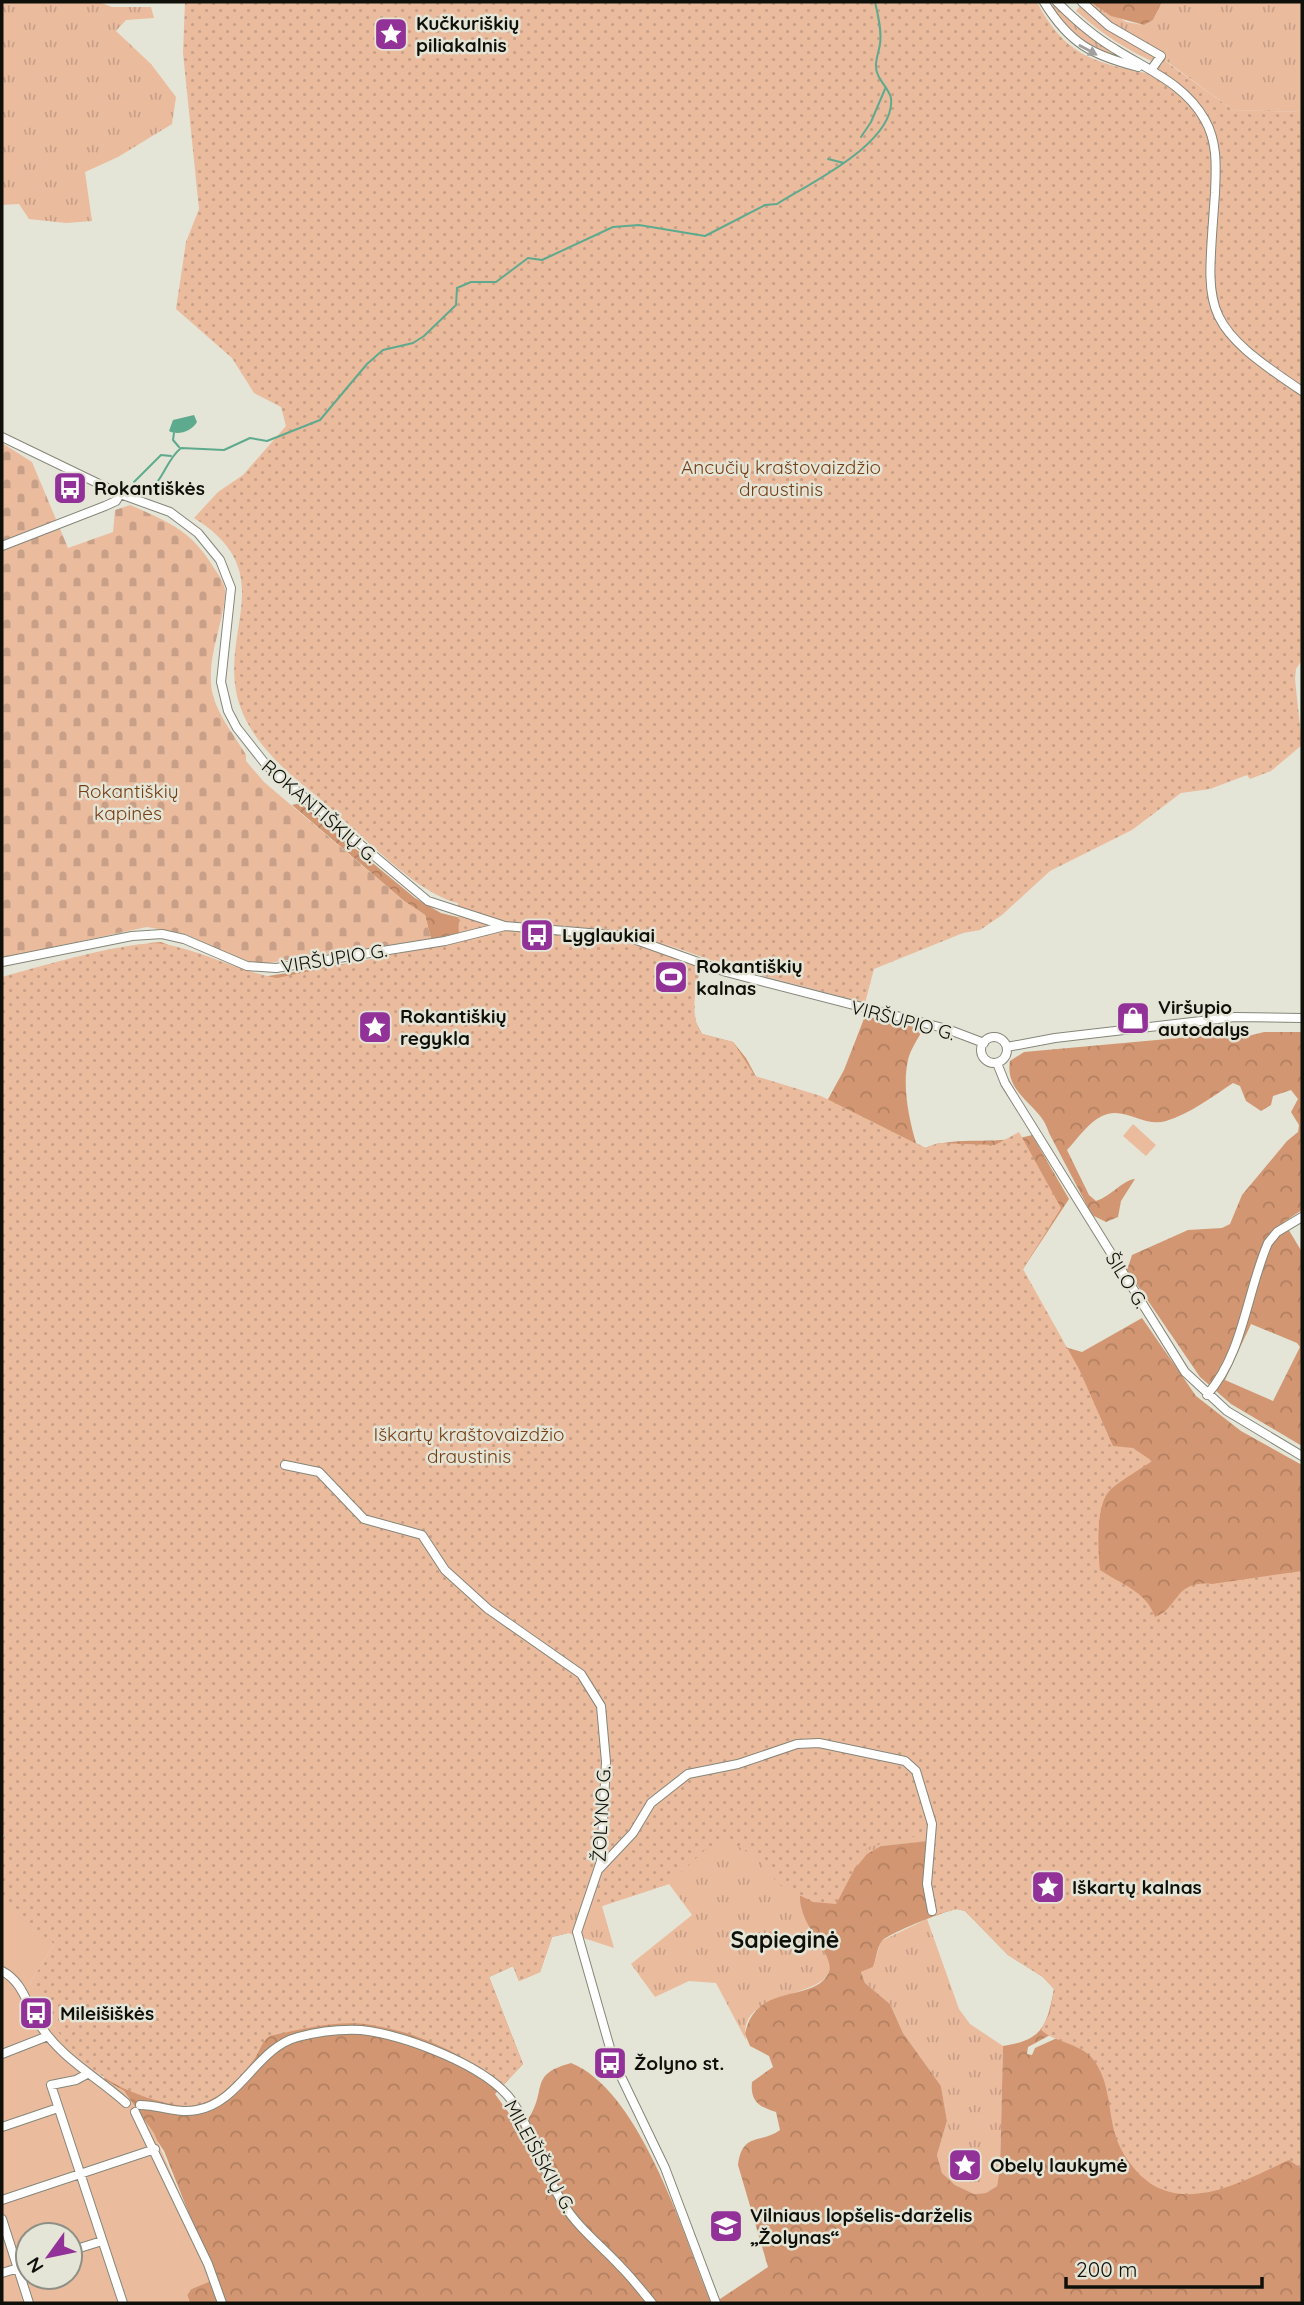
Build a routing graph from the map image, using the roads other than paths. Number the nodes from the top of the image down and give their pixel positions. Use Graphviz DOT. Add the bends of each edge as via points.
graph roads {
  1 [pos="1044,2"];
  2 [pos="1057,2"];
  3 [pos="1082,2"];
  4 [pos="1151,70"];
  5 [pos="1302,391"];
  6 [pos="2,437"];
  7 [pos="120,494"];
  8 [pos="2,546"];
  9 [pos="505,926"];
  10 [pos="537,928"];
  11 [pos="2,962"];
  12 [pos="1302,1018"];
  13 [pos="984,1043"];
  14 [pos="1007,1047"];
  15 [pos="997,1063"];
  16 [pos="1302,1217"];
  17 [pos="1207,1395"];
  18 [pos="1302,1456"];
  19 [pos="285,1465"];
  20 [pos="599,1869"];
  21 [pos="932,1911"];
  22 [pos="4,1974"];
  23 [pos="48,2036"];
  24 [pos="2,2054"];
  25 [pos="87,2074"];
  26 [pos="58,2108"];
  27 [pos="137,2109"];
  28 [pos="2,2127"];
  29 [pos="155,2149"];
  30 [pos="81,2174"];
  31 [pos="2,2200"];
  32 [pos="2,2219"];
  33 [pos="102,2241"];
  34 [pos="84,2247"];
  35 [pos="14,2256"];
  36 [pos="123,2303"];
  37 [pos="222,2303"];
  38 [pos="652,2303"];
  39 [pos="716,2303"];
  1 -- 4 [label="street, one-way" via="1083,47"];
  2 -- 4 [label="street" via="1100,39"];
  3 -- 4 [label="street" via="1109,26 1161,56"];
  4 -- 5 [label="street" via="1187,94 1212,137 1216,170 1209,268 1213,308 1240,346"];
  6 -- 7 [label="street, ROKANTIŠKIŲ G."];
  7 -- 8 [label="street" via="105,506"];
  7 -- 9 [label="street, ROKANTIŠKIŲ G." via="180,518 220,560 232,601 222,666 224,699 255,754 416,893 442,908"];
  9 -- 10 [label="street, ROKANTIŠKIŲ G."];
  9 -- 11 [label="street, VIRŠUPIO G." via="445,941 276,968 247,966 162,933"];
  10 -- 13 [label="street, VIRŠUPIO G." via="625,936 726,972 947,1029"];
  12 -- 14 [label="street, VIRŠUPIO G." via="1235,1017"];
  13 -- 14 [label="street, VIRŠUPIO G." via="998,1038"];
  13 -- 15 [label="street" via="984,1057"];
  14 -- 15 [label="street" via="1005,1058"];
  15 -- 17 [label="street, ŠILO G." via="1174,1357"];
  16 -- 17 [label="street" via="1277,1231 1268,1243 1242,1329 1226,1367"];
  17 -- 18 [label="street, ŠILO G." via="1242,1422"];
  19 -- 20 [label="street, ŽOLYNO G." via="319,1472 364,1518 422,1535 445,1570 488,1609 581,1674 601,1706 606,1762"];
  20 -- 21 [label="street" via="633,1833 649,1805 688,1774 797,1744 819,1743 905,1761 916,1772 932,1824 927,1884"];
  20 -- 39 [label="street, ŽOLYNO G." via="578,1932 580,1945 614,2062 665,2168"];
  22 -- 23 [label="street" via="18,1983"];
  23 -- 24 [label="street"];
  23 -- 25 [label="street"];
  25 -- 26 [label="street" via="52,2083"];
  25 -- 27 [label="street, MILEIŠIŠKIŲ G." via="126,2103 134,2099"];
  26 -- 28 [label="street"];
  26 -- 30 [label="street"];
  27 -- 29 [label="street"];
  27 -- 38 [label="street, MILEIŠIŠKIŲ G." via="185,2112 209,2107 232,2092 280,2045 304,2035 361,2030 439,2053 504,2091 568,2212"];
  29 -- 30 [label="street"];
  29 -- 37 [label="street"];
  30 -- 31 [label="street"];
  30 -- 33 [label="street"];
  32 -- 35 [label="street"];
  33 -- 34 [label="street"];
  33 -- 36 [label="street"];
}
